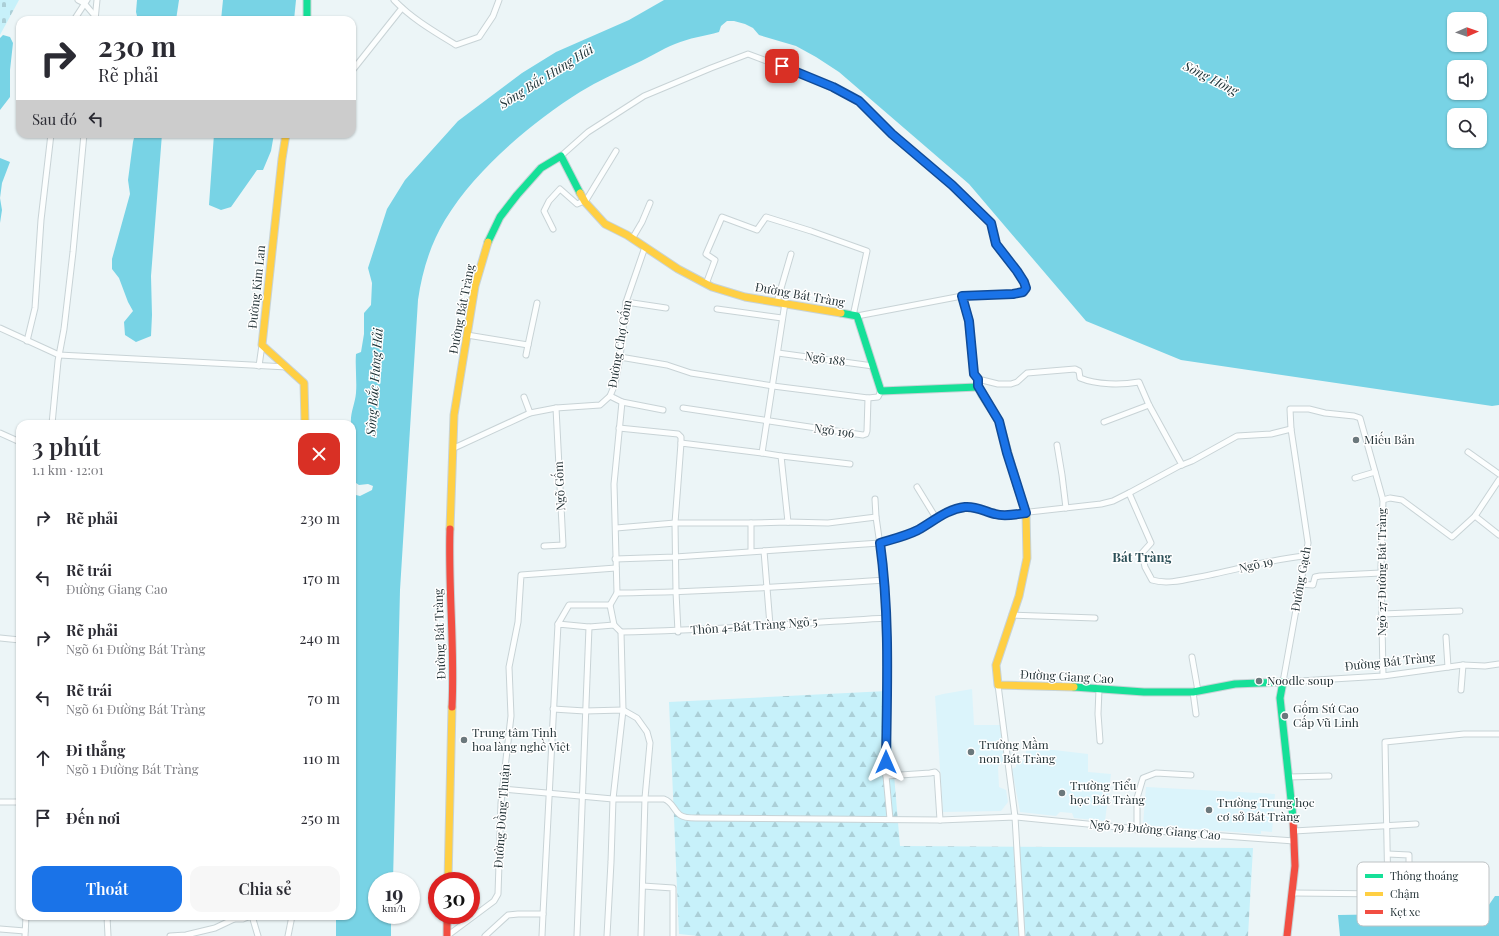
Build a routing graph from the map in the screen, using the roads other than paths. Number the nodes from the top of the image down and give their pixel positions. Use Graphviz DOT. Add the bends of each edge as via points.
graph roads {
  1 [pos="78,0"];
  2 [pos="97,0"];
  3 [pos="307,0"];
  4 [pos="394,0"];
  5 [pos="499,0"];
  6 [pos="86,2"];
  7 [pos="402,8"];
  8 [pos="77,16"];
  9 [pos="94,16"];
  10 [pos="95,16"];
  11 [pos="307,16"];
  12 [pos="356,66"];
  13 [pos="51,138"];
  14 [pos="84,138"];
  15 [pos="285,138"];
  16 [pos="616,151"];
  17 [pos="561,156"];
  18 [pos="585,202"];
  19 [pos="650,203"];
  20 [pos="553,229"];
  21 [pos="632,239"];
  22 [pos="645,247"];
  23 [pos="790,254"];
  24 [pos="706,284"];
  25 [pos="962,296"];
  26 [pos="626,302"];
  27 [pos="537,303"];
  28 [pos="781,303"];
  29 [pos="666,308"];
  30 [pos="717,309"];
  31 [pos="855,316"];
  32 [pos="782,318"];
  33 [pos="0,328"];
  34 [pos="467,335"];
  35 [pos="27,341"];
  36 [pos="262,345"];
  37 [pos="528,345"];
  38 [pos="778,353"];
  39 [pos="59,355"];
  40 [pos="526,355"];
  41 [pos="620,357"];
  42 [pos="259,366"];
  43 [pos="873,366"];
  44 [pos="287,367"];
  45 [pos="978,383"];
  46 [pos="773,386"];
  47 [pos="881,391"];
  48 [pos="610,396"];
  49 [pos="524,397"];
  50 [pos="868,398"];
  51 [pos="622,402"];
  52 [pos="1149,404"];
  53 [pos="556,408"];
  54 [pos="683,408"];
  55 [pos="663,410"];
  56 [pos="530,413"];
  57 [pos="52,420"];
  58 [pos="305,420"];
  59 [pos="767,422"];
  60 [pos="1104,422"];
  61 [pos="620,428"];
  62 [pos="1291,429"];
  63 [pos="0,433"];
  64 [pos="16,440"];
  65 [pos="681,443"];
  66 [pos="1057,445"];
  67 [pos="454,448"];
  68 [pos="1468,452"];
  69 [pos="762,453"];
  70 [pos="781,456"];
  71 [pos="850,464"];
  72 [pos="1182,465"];
  73 [pos="1375,472"];
  74 [pos="1499,474"];
  75 [pos="1355,478"];
  76 [pos="1499,480"];
  77 [pos="917,487"];
  78 [pos="1129,493"];
  79 [pos="875,500"];
  80 [pos="1383,500"];
  81 [pos="1066,508"];
  82 [pos="1026,513"];
  83 [pos="1475,516"];
  84 [pos="876,517"];
  85 [pos="936,518"];
  86 [pos="788,522"];
  87 [pos="675,523"];
  88 [pos="751,523"];
  89 [pos="616,528"];
  90 [pos="1499,535"];
  91 [pos="880,543"];
  92 [pos="544,546"];
  93 [pos="751,551"];
  94 [pos="764,551"];
  95 [pos="1305,556"];
  96 [pos="675,557"];
  97 [pos="615,559"];
  98 [pos="616,568"];
  99 [pos="1381,573"];
  100 [pos="885,580"];
  101 [pos="1300,584"];
  102 [pos="767,588"];
  103 [pos="676,592"];
  104 [pos="617,593"];
  105 [pos="610,605"];
  106 [pos="1460,611"];
  107 [pos="1382,614"];
  108 [pos="1012,615"];
  109 [pos="887,618"];
  110 [pos="1095,618"];
  111 [pos="558,624"];
  112 [pos="770,624"];
  113 [pos="614,625"];
  114 [pos="589,627"];
  115 [pos="621,632"];
  116 [pos="678,632"];
  117 [pos="1446,637"];
  118 [pos="0,638"];
  119 [pos="16,640"];
  120 [pos="1192,657"];
  121 [pos="1499,664"];
  122 [pos="1463,665"];
  123 [pos="1448,667"];
  124 [pos="1383,676"];
  125 [pos="1283,682"];
  126 [pos="998,685"];
  127 [pos="1099,689"];
  128 [pos="1461,690"];
  129 [pos="1195,691"];
  130 [pos="553,709"];
  131 [pos="623,710"];
  132 [pos="585,711"];
  133 [pos="1196,714"];
  134 [pos="1499,734"];
  135 [pos="1100,741"];
  136 [pos="1191,775"];
  137 [pos="886,776"];
  138 [pos="1329,776"];
  139 [pos="1288,777"];
  140 [pos="502,789"];
  141 [pos="549,794"];
  142 [pos="582,796"];
  143 [pos="645,798"];
  144 [pos="613,799"];
  145 [pos="0,802"];
  146 [pos="16,802"];
  147 [pos="1015,816"];
  148 [pos="890,819"];
  149 [pos="940,820"];
  150 [pos="1416,824"];
  151 [pos="1388,826"];
  152 [pos="1137,830"];
  153 [pos="1294,831"];
  154 [pos="1294,841"];
  155 [pos="1388,854"];
  156 [pos="1388,862"];
  157 [pos="1409,862"];
  158 [pos="448,872"];
  159 [pos="643,886"];
  160 [pos="1292,893"];
  161 [pos="1357,894"];
  162 [pos="543,914"];
  163 [pos="26,920"];
  164 [pos="107,920"];
  165 [pos="229,920"];
  166 [pos="252,920"];
  167 [pos="291,920"];
  168 [pos="447,924"];
  169 [pos="0,929"];
  170 [pos="25,933"];
  171 [pos="108,936"];
  172 [pos="170,936"];
  173 [pos="258,936"];
  174 [pos="288,936"];
  175 [pos="447,936"];
  176 [pos="485,936"];
  177 [pos="542,936"];
  178 [pos="576,936"];
  179 [pos="607,936"];
  180 [pos="641,936"];
  181 [pos="673,936"];
  182 [pos="1022,936"];
  183 [pos="1287,936"];
  1 -- 6 [label="street"];
  2 -- 10 [label="street"];
  3 -- 11 [label="street"];
  4 -- 7 [label="street"];
  5 -- 7 [label="street" via="493,16 479,37 456,46"];
  6 -- 8 [label="street"];
  6 -- 9 [label="street"];
  7 -- 12 [label="street"];
  13 -- 35 [label="street" via="41,220 35,308"];
  14 -- 39 [label="street" via="73,252"];
  15 -- 36 [label="street, Đường Kim Lan"];
  16 -- 18 [label="street"];
  17 -- 18 [label="street, Đường Bát Tràng"];
  17 -- 25 [label="street" via="588,132 644,96 748,54 806,76 859,101 991,223 996,244 1017,271 1026,288 1023,292 1013,294"];
  17 -- 34 [label="street, Đường Bát Tràng" via="542,168 500,217 488,242 475,286"];
  18 -- 20 [label="street" via="577,204 560,189 544,211"];
  18 -- 21 [label="street, Đường Bát Tràng" via="605,224"];
  19 -- 21 [label="street"];
  21 -- 22 [label="street, Đường Bát Tràng"];
  22 -- 24 [label="street, Đường Bát Tràng"];
  22 -- 26 [label="street, Đường Chợ Gốm"];
  23 -- 28 [label="street"];
  24 -- 28 [label="street, Đường Bát Tràng" via="745,297"];
  24 -- 31 [label="street" via="715,260 706,254 722,217 757,230 766,218 867,250"];
  25 -- 31 [label="street"];
  25 -- 45 [label="street" via="969,321 974,374"];
  26 -- 29 [label="street"];
  26 -- 41 [label="street, Đường Chợ Gốm"];
  27 -- 37 [label="street"];
  28 -- 31 [label="street, Đường Bát Tràng"];
  28 -- 32 [label="street"];
  30 -- 32 [label="street"];
  31 -- 43 [label="street, Đường Bát Tràng"];
  32 -- 38 [label="street"];
  33 -- 35 [label="street"];
  34 -- 37 [label="street"];
  34 -- 67 [label="street, Đường Bát Tràng" via="454,415"];
  35 -- 39 [label="street"];
  36 -- 42 [label="street"];
  36 -- 44 [label="street, Đường Kim Lan"];
  37 -- 40 [label="street"];
  38 -- 43 [label="street, Ngõ 188"];
  38 -- 46 [label="street"];
  39 -- 42 [label="street"];
  39 -- 57 [label="street"];
  41 -- 46 [label="street" via="667,365 691,373"];
  41 -- 48 [label="street, Đường Chợ Gốm"];
  42 -- 44 [label="street"];
  43 -- 47 [label="street, Đường Bát Tràng"];
  44 -- 58 [label="street, Đường Kim Lan" via="304,383"];
  45 -- 47 [label="street"];
  45 -- 52 [label="street" via="1011,384 1027,373 1076,369 1080,378 1087,381 1117,384 1139,382"];
  45 -- 82 [label="street" via="999,421"];
  46 -- 50 [label="street"];
  46 -- 59 [label="street"];
  47 -- 50 [label="street" via="878,397"];
  48 -- 51 [label="street"];
  48 -- 53 [label="street, Đường Chợ Gốm" via="600,405"];
  49 -- 56 [label="street"];
  50 -- 59 [label="street, Ngõ 196" via="867,431 863,435"];
  51 -- 55 [label="street"];
  51 -- 61 [label="street"];
  52 -- 60 [label="street"];
  52 -- 72 [label="street"];
  53 -- 56 [label="street, Đường Chợ Gốm"];
  53 -- 92 [label="street, Ngõ Gốm" via="563,545"];
  54 -- 59 [label="street"];
  56 -- 67 [label="street, Đường Chợ Gốm"];
  59 -- 69 [label="street"];
  61 -- 65 [label="street" via="678,434"];
  61 -- 89 [label="street" via="614,484"];
  62 -- 72 [label="street" via="1270,434 1237,436"];
  62 -- 73 [label="street, Ngõ 27 Đường Bát Tràng" via="1290,409 1309,409 1360,418"];
  62 -- 95 [label="street, Đường Gạch" via="1308,543"];
  63 -- 64 [label="street"];
  65 -- 69 [label="street"];
  65 -- 87 [label="street"];
  66 -- 81 [label="street"];
  67 -- 158 [label="street, Đường Bát Tràng" via="449,560 453,685"];
  68 -- 74 [label="street"];
  69 -- 70 [label="street"];
  70 -- 71 [label="street"];
  70 -- 86 [label="street"];
  72 -- 78 [label="street"];
  73 -- 75 [label="street"];
  73 -- 80 [label="street, Ngõ 27 Đường Bát Tràng"];
  76 -- 83 [label="street"];
  77 -- 85 [label="street"];
  78 -- 81 [label="street" via="1101,504"];
  78 -- 95 [label="street, Ngõ 19" via="1151,543 1142,553 1145,567 1152,580 1160,583"];
  79 -- 84 [label="street"];
  80 -- 83 [label="street" via="1402,500 1452,536"];
  80 -- 99 [label="street, Ngõ 27 Đường Bát Tràng"];
  81 -- 82 [label="street"];
  82 -- 85 [label="street" via="995,514 980,508 966,507"];
  82 -- 108 [label="street" via="1027,558"];
  83 -- 90 [label="street"];
  84 -- 86 [label="street" via="828,523"];
  84 -- 91 [label="street"];
  85 -- 91 [label="street" via="919,529"];
  86 -- 88 [label="street"];
  87 -- 88 [label="street"];
  87 -- 89 [label="street"];
  87 -- 96 [label="street"];
  88 -- 93 [label="street"];
  89 -- 97 [label="street"];
  91 -- 94 [label="street"];
  91 -- 100 [label="street"];
  93 -- 94 [label="street"];
  93 -- 96 [label="street"];
  94 -- 102 [label="street"];
  95 -- 101 [label="street, Đường Gạch"];
  96 -- 97 [label="street"];
  96 -- 103 [label="street"];
  97 -- 98 [label="street"];
  98 -- 104 [label="street"];
  98 -- 140 [label="street, Đường Đồng Thuận" via="521,575 518,622 509,667 511,716"];
  99 -- 101 [label="street" via="1320,576 1315,577 1313,585"];
  99 -- 107 [label="street, Ngõ 27 Đường Bát Tràng"];
  100 -- 102 [label="street"];
  100 -- 109 [label="street"];
  101 -- 125 [label="street, Đường Gạch"];
  102 -- 103 [label="street"];
  102 -- 112 [label="street"];
  103 -- 104 [label="street"];
  103 -- 116 [label="street"];
  104 -- 105 [label="street"];
  105 -- 111 [label="street" via="569,605"];
  105 -- 113 [label="street"];
  106 -- 107 [label="street"];
  107 -- 124 [label="street, Ngõ 27 Đường Bát Tràng"];
  108 -- 110 [label="street"];
  108 -- 126 [label="street" via="996,665"];
  109 -- 112 [label="street, Thôn 4-Bát Tràng Ngõ 5"];
  109 -- 137 [label="street"];
  111 -- 114 [label="street"];
  111 -- 130 [label="street"];
  112 -- 116 [label="street, Thôn 4-Bát Tràng Ngõ 5"];
  113 -- 114 [label="street"];
  113 -- 115 [label="street"];
  114 -- 132 [label="street"];
  115 -- 116 [label="street, Thôn 4-Bát Tràng Ngõ 5"];
  115 -- 131 [label="street"];
  117 -- 123 [label="street"];
  118 -- 119 [label="street"];
  120 -- 129 [label="street"];
  121 -- 122 [label="street, Đường Bát Tràng"];
  122 -- 123 [label="street, Đường Bát Tràng"];
  122 -- 128 [label="street"];
  123 -- 124 [label="street, Đường Bát Tràng"];
  124 -- 125 [label="street, Đường Bát Tràng"];
  125 -- 129 [label="street, Đường Giang Cao" via="1235,684"];
  125 -- 139 [label="street" via="1280,698"];
  126 -- 127 [label="street, Đường Giang Cao"];
  126 -- 147 [label="street"];
  127 -- 129 [label="street, Đường Giang Cao" via="1144,692"];
  127 -- 135 [label="street"];
  129 -- 133 [label="street"];
  130 -- 132 [label="street"];
  130 -- 141 [label="street"];
  131 -- 132 [label="street"];
  131 -- 143 [label="street" via="637,718 648,735 650,743"];
  131 -- 144 [label="street"];
  132 -- 142 [label="street"];
  134 -- 151 [label="street" via="1464,734 1385,742"];
  136 -- 152 [label="street" via="1156,773 1143,778 1137,798"];
  137 -- 148 [label="street"];
  137 -- 149 [label="street" via="935,772"];
  138 -- 139 [label="street"];
  139 -- 153 [label="street"];
  140 -- 141 [label="street, Ngõ 79 Đường Giang Cao"];
  140 -- 175 [label="street, Đường Đồng Thuận" via="496,898"];
  141 -- 142 [label="street, Ngõ 79 Đường Giang Cao"];
  141 -- 162 [label="street"];
  142 -- 144 [label="street, Ngõ 79 Đường Giang Cao"];
  142 -- 178 [label="street"];
  143 -- 144 [label="street, Ngõ 79 Đường Giang Cao"];
  143 -- 148 [label="street, Ngõ 79 Đường Giang Cao" via="664,799 682,816 696,818"];
  143 -- 159 [label="street"];
  144 -- 179 [label="street"];
  145 -- 146 [label="street"];
  147 -- 149 [label="street, Ngõ 79 Đường Giang Cao"];
  147 -- 152 [label="street, Ngõ 79 Đường Giang Cao"];
  147 -- 182 [label="street"];
  148 -- 149 [label="street, Ngõ 79 Đường Giang Cao"];
  150 -- 151 [label="street"];
  151 -- 153 [label="street"];
  151 -- 155 [label="street"];
  152 -- 154 [label="street, Ngõ 79 Đường Giang Cao"];
  153 -- 154 [label="street"];
  154 -- 160 [label="street"];
  155 -- 156 [label="street"];
  155 -- 157 [label="street" via="1409,855"];
  159 -- 180 [label="street"];
  159 -- 181 [label="street" via="673,888"];
  160 -- 161 [label="street"];
  160 -- 183 [label="street"];
  162 -- 176 [label="street" via="508,915"];
  162 -- 177 [label="street"];
  163 -- 170 [label="street"];
  164 -- 171 [label="street"];
  165 -- 172 [label="street" via="215,928"];
  166 -- 173 [label="street"];
  167 -- 174 [label="street"];
  168 -- 175 [label="street"];
  169 -- 170 [label="street"];
}
